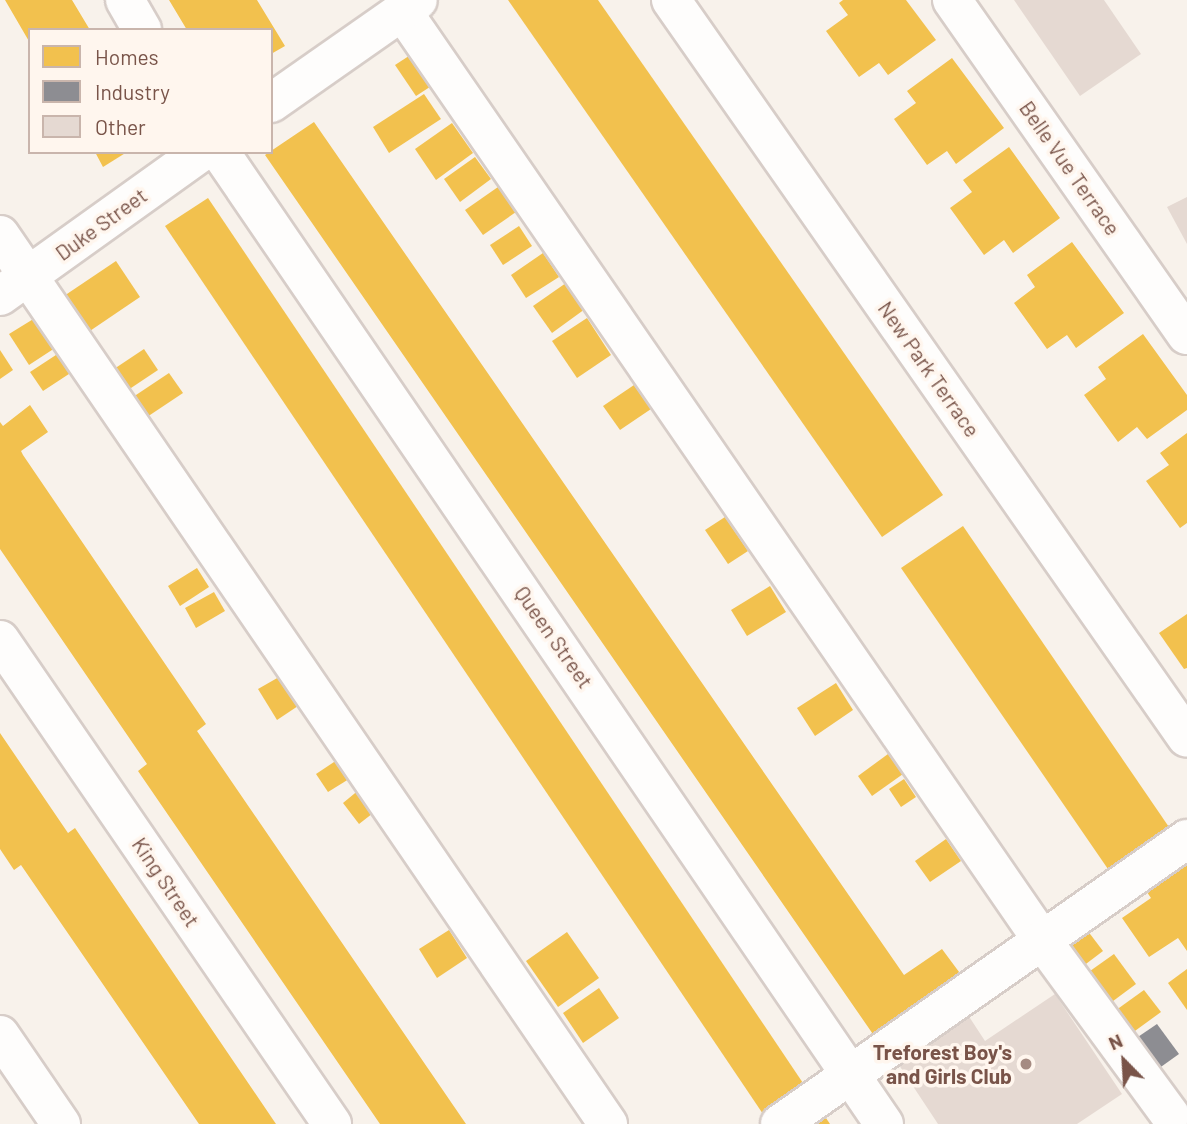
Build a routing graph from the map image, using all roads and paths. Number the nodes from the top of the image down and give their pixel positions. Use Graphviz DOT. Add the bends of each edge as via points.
graph roads {
  1 [pos="125,0"];
  2 [pos="671,0"];
  3 [pos="952,0"];
  4 [pos="410,6"];
  5 [pos="141,28"];
  6 [pos="273,102"];
  7 [pos="198,154"];
  8 [pos="221,154"];
  9 [pos="0,236"];
  10 [pos="13,287"];
  11 [pos="1187,335"];
  12 [pos="0,640"];
  13 [pos="1187,738"];
  14 [pos="1187,839"];
  15 [pos="1042,940"];
  16 [pos="0,1035"];
  17 [pos="849,1075"];
  18 [pos="1171,1114"];
  19 [pos="61,1124"];
  20 [pos="332,1124"];
  21 [pos="607,1124"];
  22 [pos="780,1124"];
  23 [pos="884,1124"];
  1 -- 5 [label="street"];
  2 -- 13 [label="street, New Park Terrace"];
  3 -- 11 [label="street, Belle Vue Terrace"];
  4 -- 6 [label="street"];
  4 -- 15 [label="street"];
  7 -- 10 [label="street, Duke Street"];
  8 -- 17 [label="street, Queen Street" via="633,751"];
  9 -- 10 [label="street"];
  10 -- 21 [label="street"];
  12 -- 20 [label="street, King Street"];
  14 -- 15 [label="street"];
  15 -- 17 [label="street"];
  15 -- 18 [label="street"];
  16 -- 19 [label="street"];
  17 -- 22 [label="street"];
  17 -- 23 [label="street, Queen Street"];
}
